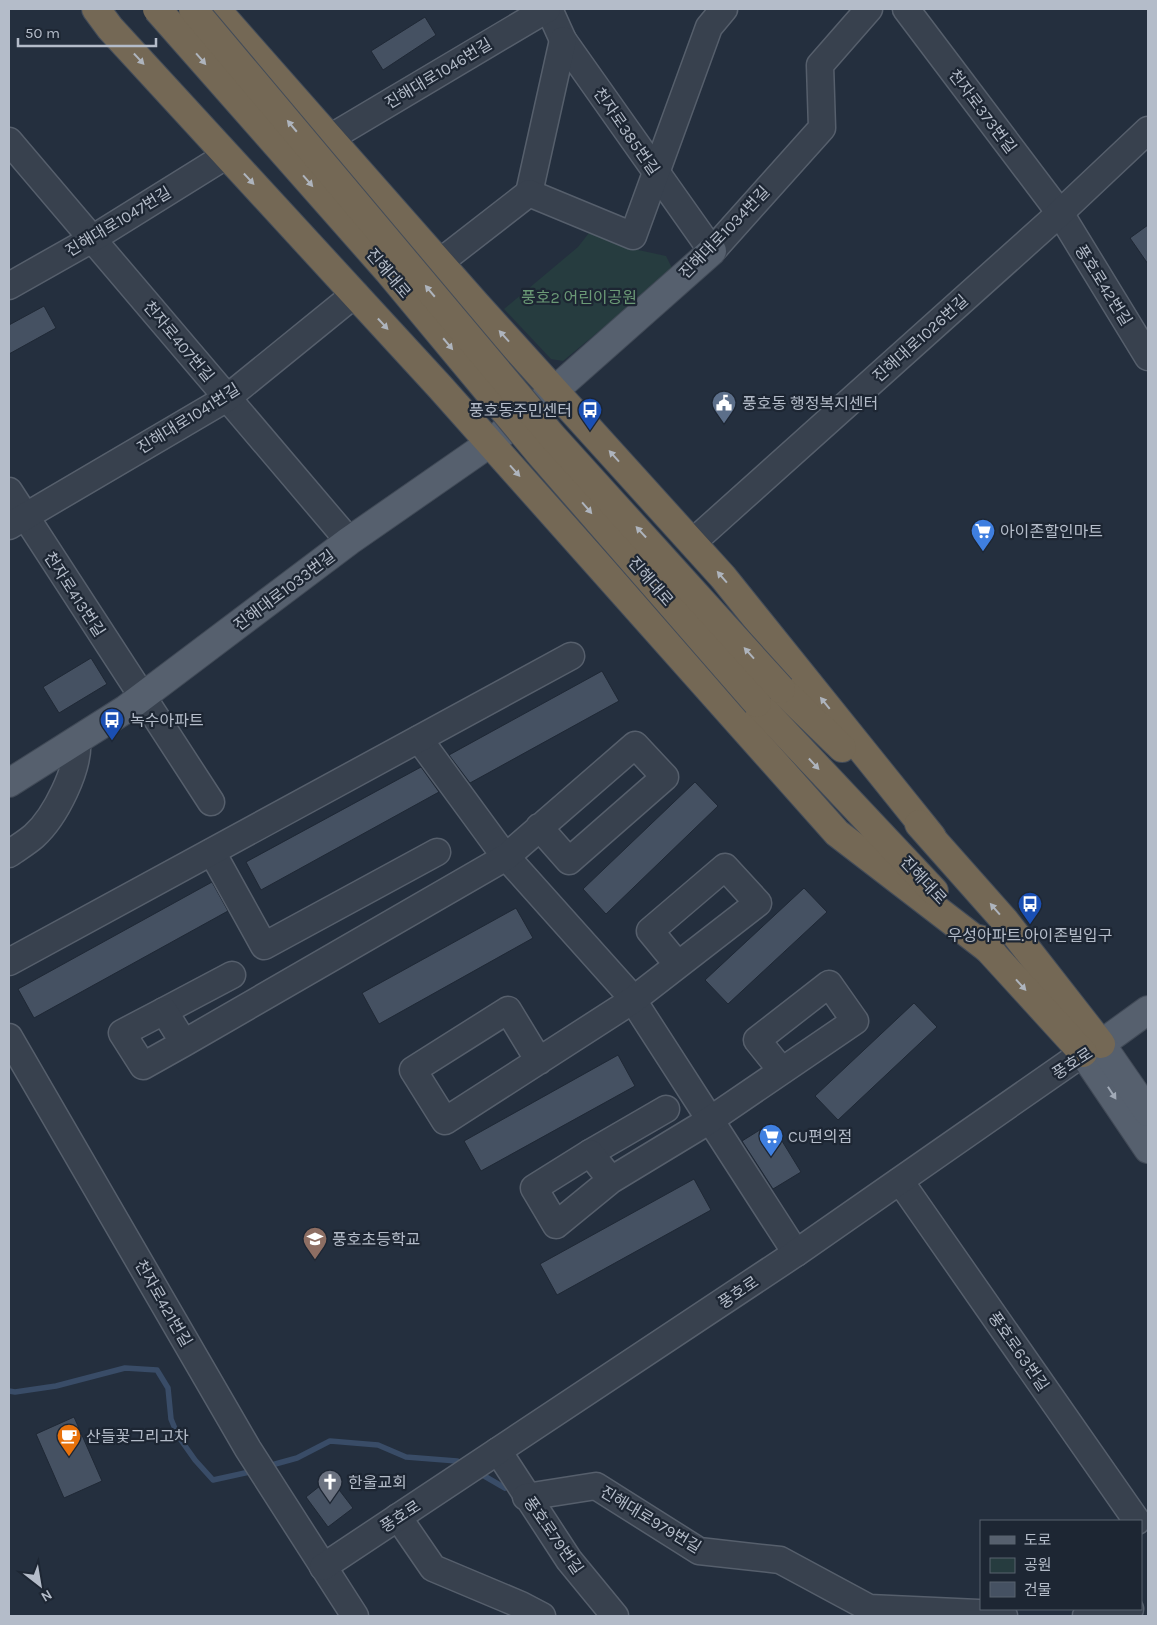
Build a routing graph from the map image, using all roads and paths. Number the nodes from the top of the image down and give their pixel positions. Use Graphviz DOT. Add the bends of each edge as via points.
graph roads {
  1 [pos="96,9"];
  2 [pos="157,9"];
  3 [pos="193,9"];
  4 [pos="216,9"];
  5 [pos="548,9"];
  6 [pos="724,9"];
  7 [pos="868,9"];
  8 [pos="906,9"];
  9 [pos="562,40"];
  10 [pos="1148,130"];
  11 [pos="330,138"];
  12 [pos="9,141"];
  13 [pos="227,155"];
  14 [pos="656,172"];
  15 [pos="529,192"];
  16 [pos="1060,213"];
  17 [pos="92,239"];
  18 [pos="712,250"];
  19 [pos="440,263"];
  20 [pos="9,286"];
  21 [pos="355,294"];
  22 [pos="1148,357"];
  23 [pos="554,391"];
  24 [pos="227,398"];
  25 [pos="490,442"];
  26 [pos="9,491"];
  27 [pos="17,521"];
  28 [pos="348,541"];
  29 [pos="692,543"];
  30 [pos="570,656"];
  31 [pos="142,697"];
  32 [pos="419,739"];
  33 [pos="77,740"];
  34 [pos="9,783"];
  35 [pos="211,802"];
  36 [pos="539,827"];
  37 [pos="932,837"];
  38 [pos="212,852"];
  39 [pos="437,852"];
  40 [pos="9,854"];
  41 [pos="506,856"];
  42 [pos="992,952"];
  43 [pos="9,962"];
  44 [pos="678,965"];
  45 [pos="232,975"];
  46 [pos="633,1000"];
  47 [pos="1148,1010"];
  48 [pos="164,1011"];
  49 [pos="9,1037"];
  50 [pos="184,1043"];
  51 [pos="1092,1048"];
  52 [pos="539,1061"];
  53 [pos="782,1071"];
  54 [pos="666,1109"];
  55 [pos="1148,1112"];
  56 [pos="710,1120"];
  57 [pos="1148,1149"];
  58 [pos="590,1154"];
  59 [pos="611,1180"];
  60 [pos="900,1181"];
  61 [pos="796,1253"];
  62 [pos="498,1451"];
  63 [pos="526,1497"];
  64 [pos="398,1517"];
  65 [pos="1136,1520"];
  66 [pos="323,1567"];
  67 [pos="1124,1610"];
  68 [pos="354,1616"];
  69 [pos="542,1616"];
  70 [pos="614,1616"];
  71 [pos="1004,1616"];
  72 [pos="1086,1616"];
  1 -- 13 [label="highway, one-way"];
  2 -- 42 [label="highway, 진해대로, one-way, bridge" via="388,272 540,455 757,703"];
  37 -- 3 [label="highway, 진해대로, one-way, bridge" via="781,689 552,436"];
  4 -- 11 [label="highway"];
  5 -- 9 [label="street, 천자로385번길"];
  5 -- 11 [label="street, 진해대로1046번길"];
  6 -- 14 [label="street" via="709,27"];
  7 -- 18 [label="street, 진해대로1034번길" via="820,65 822,128"];
  8 -- 16 [label="street, 천자로373번길"];
  9 -- 14 [label="street, 천자로385번길"];
  9 -- 15 [label="street"];
  10 -- 16 [label="street, 진해대로1026번길"];
  11 -- 19 [label="highway"];
  12 -- 17 [label="street, 천자로407번길"];
  13 -- 17 [label="street, 진해대로1047번길"];
  13 -- 21 [label="highway, one-way"];
  14 -- 15 [label="street" via="632,236"];
  14 -- 18 [label="street, 천자로385번길"];
  15 -- 19 [label="street"];
  16 -- 22 [label="street, 풍호로42번길"];
  16 -- 29 [label="street, 진해대로1026번길"];
  17 -- 20 [label="street, 진해대로1047번길"];
  17 -- 24 [label="street, 천자로407번길"];
  18 -- 23 [label="main road, 진해대로1034번길"];
  23 -- 19 [label="highway, one-way"];
  21 -- 24 [label="street, 진해대로1041번길"];
  21 -- 25 [label="highway, one-way"];
  23 -- 25 [label="main road, 진해대로1033번길"];
  29 -- 23 [label="highway, one-way"];
  24 -- 27 [label="street, 진해대로1041번길"];
  24 -- 28 [label="street, 천자로407번길"];
  25 -- 28 [label="main road, 진해대로1033번길"];
  25 -- 42 [label="highway, one-way" via="837,833"];
  26 -- 27 [label="street, 천자로413번길"];
  27 -- 31 [label="street, 천자로413번길"];
  28 -- 31 [label="main road, 진해대로1033번길"];
  37 -- 29 [label="highway, one-way" via="723,577"];
  30 -- 32 [label="street"];
  31 -- 33 [label="main road, 진해대로1033번길"];
  31 -- 35 [label="street, 천자로413번길"];
  32 -- 38 [label="street"];
  32 -- 41 [label="street"];
  33 -- 34 [label="main road, 진해대로1033번길"];
  33 -- 40 [label="street" via="74,770 57,804 35,835"];
  36 -- 36 [label="street" via="635,745 665,777 569,860"];
  36 -- 41 [label="street"];
  51 -- 37 [label="highway, 진해대로, one-way" via="1005,921"];
  38 -- 39 [label="street" via="264,946"];
  38 -- 43 [label="street"];
  41 -- 46 [label="street"];
  41 -- 50 [label="street"];
  42 -- 51 [label="highway, 진해대로, one-way"];
  44 -- 46 [label="street"];
  45 -- 48 [label="street"];
  46 -- 52 [label="street"];
  46 -- 56 [label="street"];
  47 -- 51 [label="main road, 풍호로"];
  48 -- 50 [label="street"];
  48 -- 50 [label="street" via="122,1033 143,1066"];
  49 -- 66 [label="street, 천자로421번길" via="248,1449"];
  51 -- 55 [label="main road, 진해대로"];
  51 -- 57 [label="main road, 진해대로, one-way"];
  51 -- 60 [label="street, 풍호로"];
  52 -- 52 [label="street" via="445,1121 413,1070 508,1010"];
  53 -- 56 [label="street"];
  54 -- 58 [label="street"];
  56 -- 59 [label="street"];
  56 -- 61 [label="street"];
  58 -- 59 [label="street"];
  58 -- 59 [label="street" via="534,1188 556,1225"];
  60 -- 61 [label="street, 풍호로"];
  60 -- 65 [label="street, 풍호로63번길"];
  61 -- 62 [label="street, 풍호로"];
  62 -- 63 [label="street, 풍호로79번길"];
  62 -- 64 [label="street, 풍호로"];
  63 -- 70 [label="street, 풍호로79번길" via="569,1560"];
  63 -- 71 [label="street, 진해대로979번길" via="596,1486 699,1551 780,1560 869,1608"];
  64 -- 66 [label="street, 풍호로"];
  64 -- 69 [label="street" via="433,1568"];
  66 -- 68 [label="street, 천자로421번길"];
  67 -- 72 [label="street"];
}
